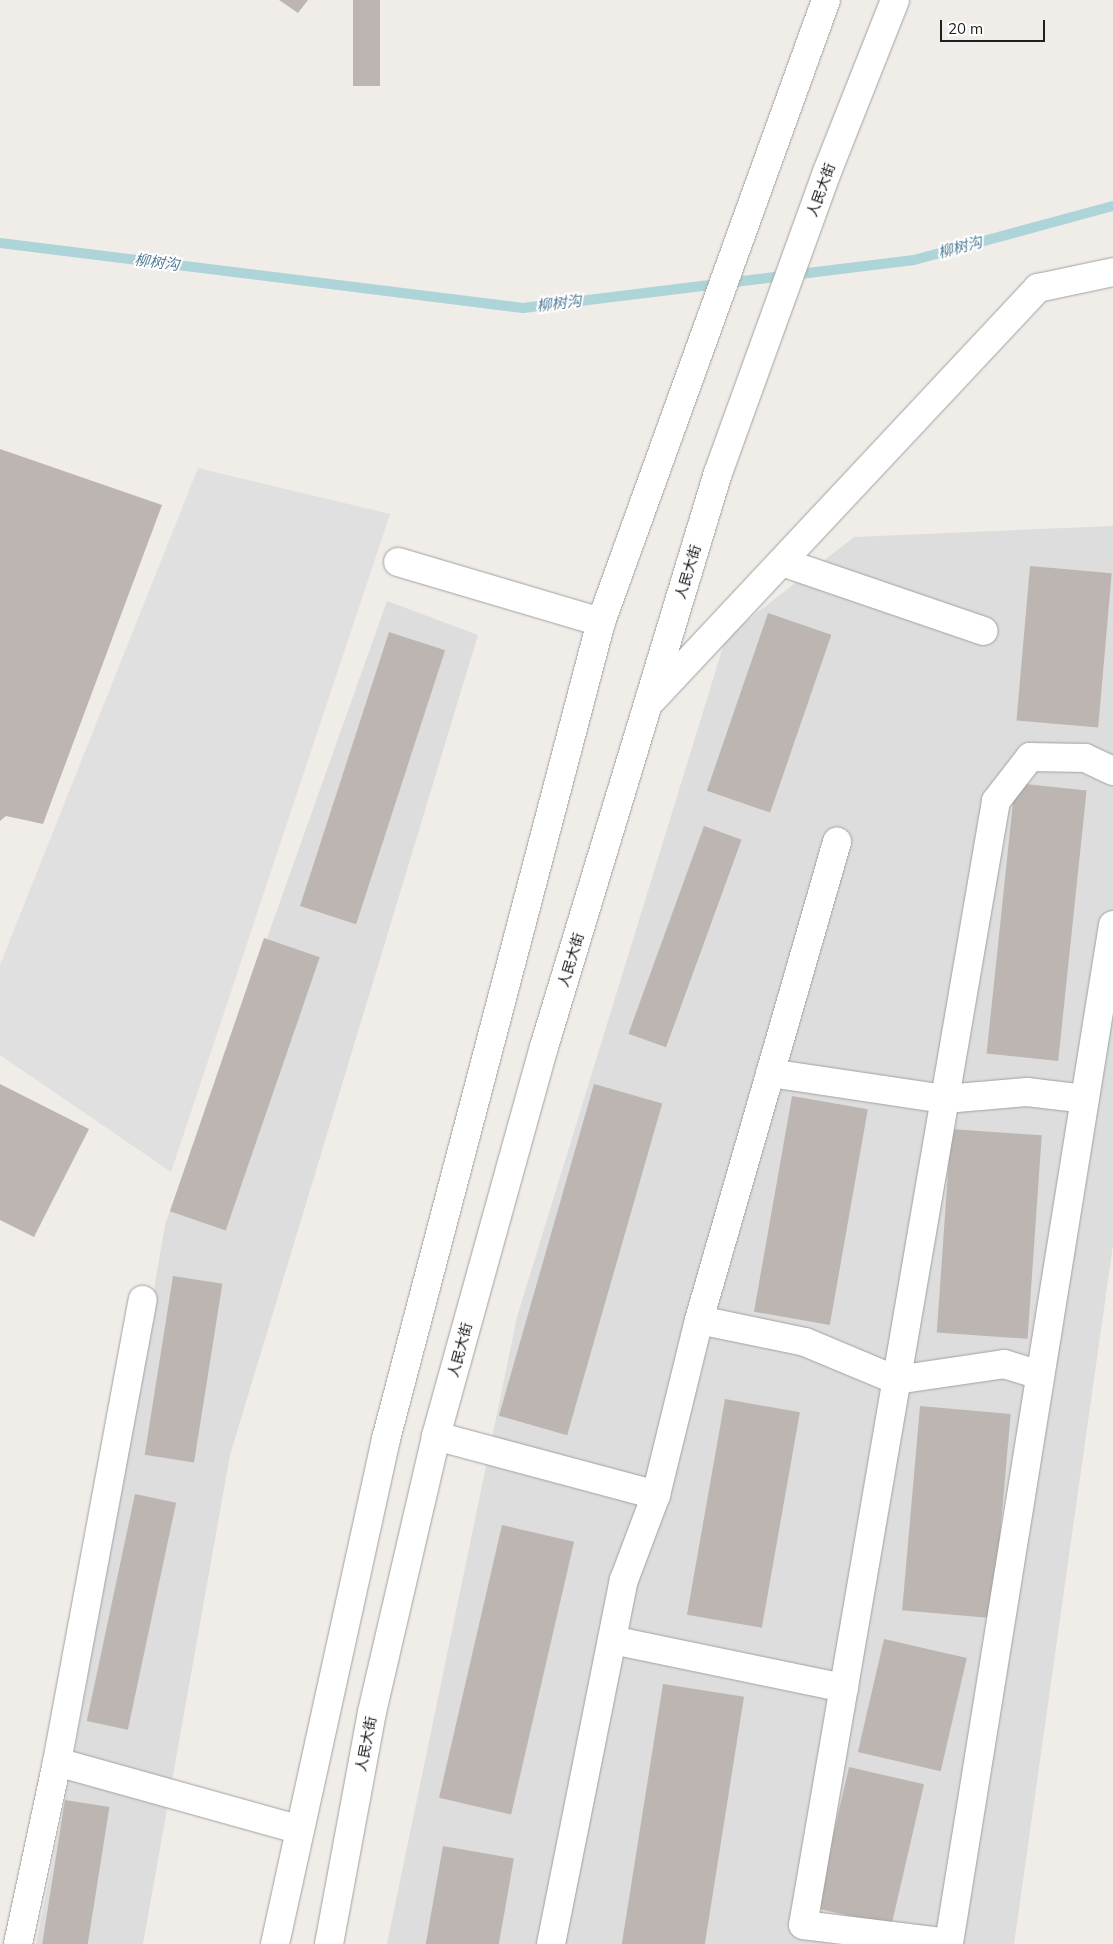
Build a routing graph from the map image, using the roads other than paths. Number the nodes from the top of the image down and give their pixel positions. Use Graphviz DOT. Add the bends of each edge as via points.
graph roads {
  1 [pos="826,0"];
  2 [pos="895,0"];
  3 [pos="1113,272"];
  4 [pos="398,562"];
  5 [pos="782,562"];
  6 [pos="601,622"];
  7 [pos="984,631"];
  8 [pos="650,702"];
  9 [pos="1113,772"];
  10 [pos="837,841"];
  11 [pos="1113,925"];
  12 [pos="770,1073"];
  13 [pos="945,1099"];
  14 [pos="1085,1099"];
  15 [pos="143,1300"];
  16 [pos="699,1320"];
  17 [pos="1040,1376"];
  18 [pos="896,1380"];
  19 [pos="436,1436"];
  20 [pos="656,1495"];
  21 [pos="612,1640"];
  22 [pos="844,1688"];
  23 [pos="57,1762"];
  24 [pos="300,1830"];
  25 [pos="18,1944"];
  26 [pos="275,1944"];
  27 [pos="329,1944"];
  28 [pos="551,1944"];
  1 -- 6 [label="street" via="766,158"];
  2 -- 8 [label="street, 人民大街" via="827,172 718,473"];
  3 -- 5 [label="street" via="1038,288"];
  4 -- 6 [label="street"];
  5 -- 7 [label="street"];
  5 -- 8 [label="street"];
  6 -- 24 [label="street" via="386,1439"];
  8 -- 19 [label="street, 人民大街" via="544,1047"];
  9 -- 13 [label="street" via="1085,758 1030,757 996,801"];
  10 -- 12 [label="street"];
  11 -- 14 [label="street"];
  12 -- 13 [label="street"];
  12 -- 16 [label="street"];
  13 -- 14 [label="street" via="1027,1092"];
  13 -- 18 [label="street"];
  14 -- 17 [label="street"];
  15 -- 23 [label="street"];
  16 -- 18 [label="street" via="804,1342"];
  16 -- 20 [label="street"];
  17 -- 18 [label="street" via="1004,1364"];
  17 -- 22 [label="street" via="949,1943 803,1925"];
  18 -- 22 [label="street"];
  19 -- 20 [label="street"];
  19 -- 27 [label="street, 人民大街" via="372,1712"];
  20 -- 21 [label="street" via="624,1580"];
  21 -- 22 [label="street"];
  21 -- 28 [label="street"];
  23 -- 24 [label="street"];
  23 -- 25 [label="street"];
  24 -- 26 [label="street"];
}
